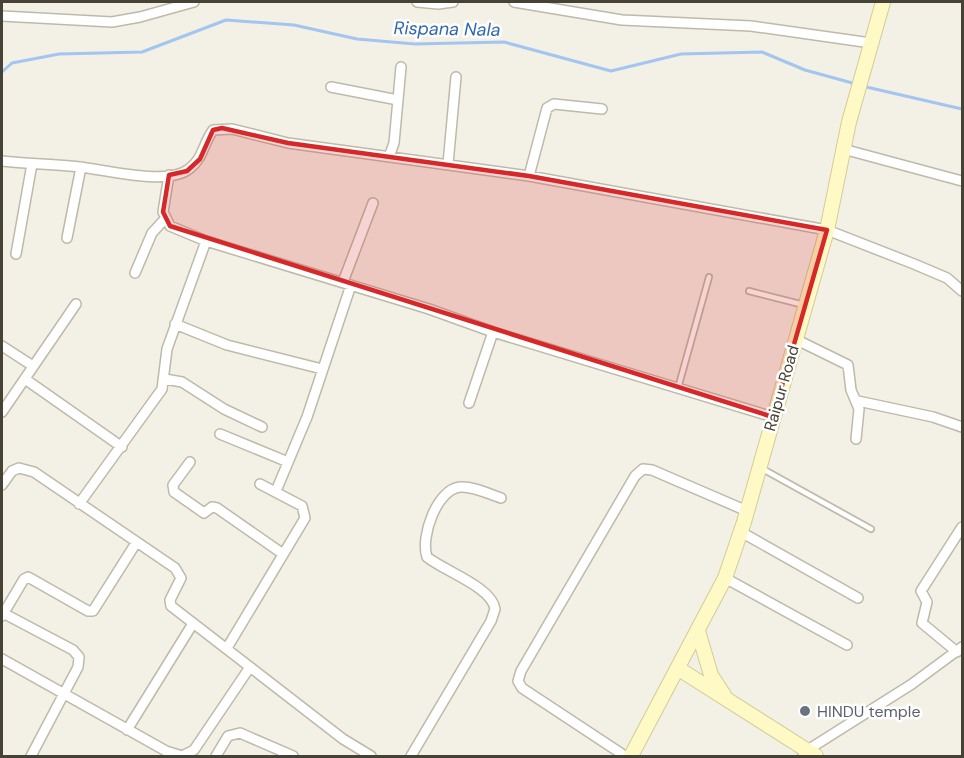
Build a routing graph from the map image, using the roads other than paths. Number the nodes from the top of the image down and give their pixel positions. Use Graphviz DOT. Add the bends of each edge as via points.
graph roads {
  1 [pos="194,2"];
  2 [pos="417,2"];
  3 [pos="453,2"];
  4 [pos="514,2"];
  5 [pos="883,2"];
  6 [pos="2,16"];
  7 [pos="871,43"];
  8 [pos="401,67"];
  9 [pos="456,77"];
  10 [pos="331,87"];
  11 [pos="398,99"];
  12 [pos="602,109"];
  13 [pos="843,148"];
  14 [pos="389,157"];
  15 [pos="2,161"];
  16 [pos="32,164"];
  17 [pos="448,164"];
  18 [pos="81,168"];
  19 [pos="169,175"];
  20 [pos="529,176"];
  21 [pos="963,181"];
  22 [pos="373,203"];
  23 [pos="164,220"];
  24 [pos="827,230"];
  25 [pos="67,238"];
  26 [pos="206,240"];
  27 [pos="16,254"];
  28 [pos="135,273"];
  29 [pos="709,277"];
  30 [pos="347,284"];
  31 [pos="962,287"];
  32 [pos="749,291"];
  33 [pos="76,304"];
  34 [pos="805,305"];
  35 [pos="175,324"];
  36 [pos="493,332"];
  37 [pos="795,339"];
  38 [pos="2,346"];
  39 [pos="33,366"];
  40 [pos="322,369"];
  41 [pos="25,379"];
  42 [pos="165,379"];
  43 [pos="678,388"];
  44 [pos="858,401"];
  45 [pos="469,403"];
  46 [pos="2,412"];
  47 [pos="772,417"];
  48 [pos="262,427"];
  49 [pos="963,428"];
  50 [pos="220,434"];
  51 [pos="856,439"];
  52 [pos="122,447"];
  53 [pos="190,462"];
  54 [pos="288,462"];
  55 [pos="759,467"];
  56 [pos="260,484"];
  57 [pos="2,485"];
  58 [pos="276,491"];
  59 [pos="501,498"];
  60 [pos="79,504"];
  61 [pos="747,511"];
  62 [pos="963,526"];
  63 [pos="872,529"];
  64 [pos="741,532"];
  65 [pos="136,543"];
  66 [pos="283,554"];
  67 [pos="725,578"];
  68 [pos="858,598"];
  69 [pos="2,614"];
  70 [pos="192,625"];
  71 [pos="698,631"];
  72 [pos="848,645"];
  73 [pos="226,648"];
  74 [pos="960,650"];
  75 [pos="2,659"];
  76 [pos="250,667"];
  77 [pos="679,669"];
  78 [pos="64,695"];
  79 [pos="725,698"];
  80 [pos="127,730"];
  81 [pos="808,755"];
  82 [pos="31,756"];
  83 [pos="216,756"];
  84 [pos="292,756"];
  85 [pos="371,756"];
  86 [pos="411,756"];
  87 [pos="625,756"];
  88 [pos="631,756"];
  1 -- 6 [label="street" via="112,22"];
  2 -- 3 [label="street"];
  4 -- 7 [label="street" via="622,20 751,26"];
  5 -- 7 [label="main road, Raipur Road"];
  7 -- 13 [label="main road, Raipur Road"];
  8 -- 11 [label="street"];
  9 -- 17 [label="street"];
  10 -- 11 [label="street"];
  11 -- 14 [label="street"];
  12 -- 20 [label="street" via="554,105 547,108"];
  13 -- 21 [label="street"];
  13 -- 24 [label="main road, Raipur Road"];
  14 -- 17 [label="street"];
  14 -- 19 [label="street" via="288,143 222,128 213,130 200,159 187,171"];
  15 -- 16 [label="street"];
  16 -- 18 [label="street"];
  16 -- 27 [label="street"];
  17 -- 20 [label="street"];
  18 -- 19 [label="street"];
  18 -- 25 [label="street"];
  19 -- 23 [label="street"];
  20 -- 24 [label="street"];
  22 -- 30 [label="street"];
  23 -- 26 [label="street"];
  23 -- 28 [label="street" via="152,233"];
  24 -- 31 [label="street"];
  24 -- 34 [label="main road, Raipur Road"];
  26 -- 30 [label="street"];
  26 -- 35 [label="street"];
  29 -- 43 [label="lane"];
  30 -- 36 [label="street"];
  30 -- 40 [label="street"];
  32 -- 34 [label="lane"];
  33 -- 39 [label="street"];
  34 -- 37 [label="main road, Raipur Road"];
  35 -- 40 [label="street" via="227,345"];
  35 -- 42 [label="street"];
  36 -- 43 [label="street"];
  36 -- 45 [label="street"];
  37 -- 44 [label="street" via="848,365 851,390"];
  37 -- 47 [label="main road, Raipur Road"];
  38 -- 39 [label="street"];
  39 -- 41 [label="street"];
  40 -- 54 [label="street"];
  41 -- 46 [label="street"];
  41 -- 52 [label="street"];
  42 -- 48 [label="street" via="182,382"];
  42 -- 52 [label="street" via="157,400"];
  43 -- 47 [label="street"];
  44 -- 49 [label="street" via="933,417"];
  44 -- 51 [label="street"];
  47 -- 55 [label="main road, Raipur Road"];
  50 -- 54 [label="street"];
  52 -- 60 [label="street"];
  53 -- 66 [label="street" via="173,485 174,492 204,513 217,508"];
  54 -- 58 [label="street"];
  55 -- 61 [label="main road, Raipur Road"];
  55 -- 63 [label="lane"];
  56 -- 58 [label="street"];
  57 -- 60 [label="street" via="12,471 27,469"];
  58 -- 66 [label="street" via="305,512 302,525"];
  59 -- 86 [label="street" via="461,487 449,491 440,500 431,523 426,538 427,557 479,588 489,596 495,609"];
  60 -- 65 [label="street"];
  61 -- 64 [label="main road, Raipur Road"];
  61 -- 87 [label="street" via="643,469 635,476 521,671 518,681 522,688"];
  62 -- 74 [label="street" via="921,591 927,602 922,623"];
  64 -- 67 [label="main road, Raipur Road"];
  64 -- 68 [label="street"];
  65 -- 69 [label="street" via="93,610 88,611 28,577"];
  65 -- 70 [label="street" via="179,572 181,578 170,603"];
  66 -- 73 [label="street"];
  67 -- 71 [label="main road, Raipur Road"];
  67 -- 72 [label="street"];
  69 -- 78 [label="street" via="77,653 78,667"];
  70 -- 73 [label="street"];
  70 -- 80 [label="street"];
  71 -- 77 [label="main road, Raipur Road"];
  71 -- 79 [label="main road" via="711,675"];
  73 -- 76 [label="street"];
  74 -- 81 [label="street"];
  75 -- 78 [label="street"];
  76 -- 80 [label="street" via="187,756 166,751"];
  76 -- 85 [label="street"];
  77 -- 79 [label="main road"];
  77 -- 88 [label="main road, Raipur Road"];
  78 -- 80 [label="street"];
  78 -- 82 [label="street"];
  79 -- 81 [label="main road"];
  83 -- 84 [label="street" via="228,736 240,733"];
}
